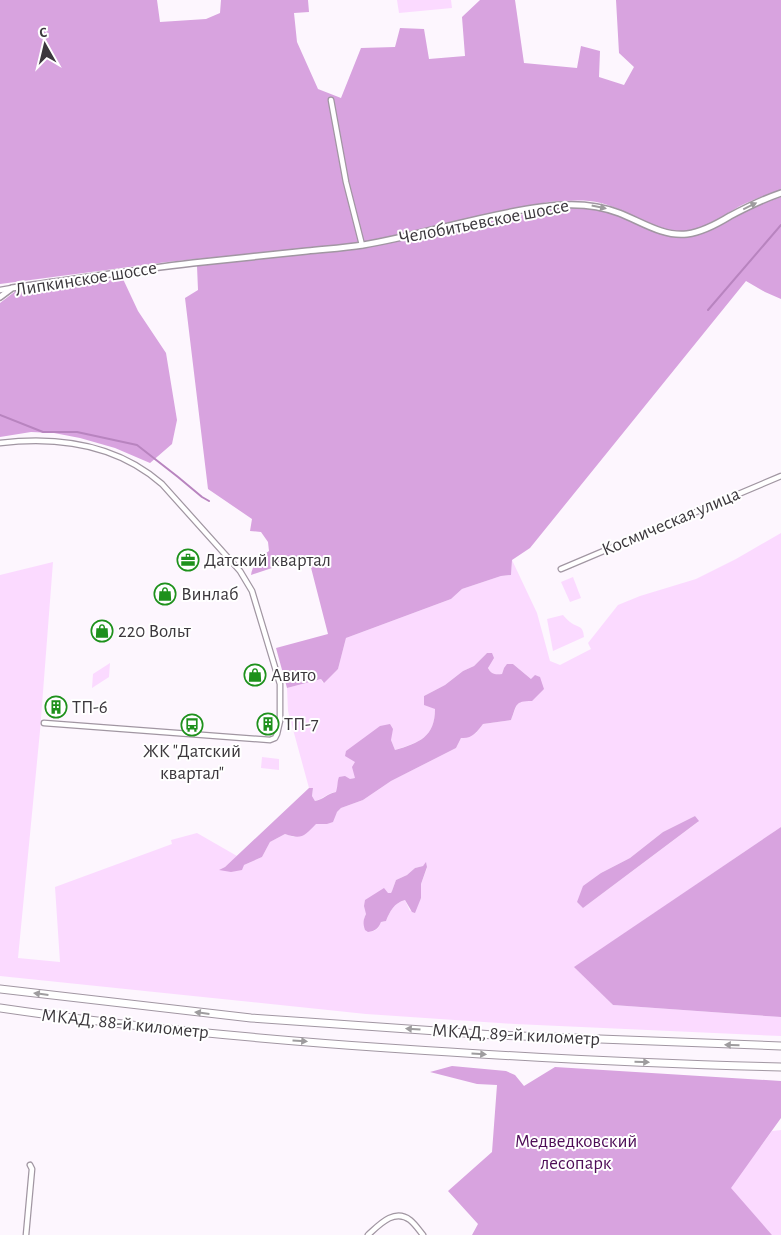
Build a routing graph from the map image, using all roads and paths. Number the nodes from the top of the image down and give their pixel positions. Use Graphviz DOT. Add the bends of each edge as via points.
graph roads {
  1 [pos="331,100"];
  2 [pos="781,193"];
  3 [pos="362,245"];
  4 [pos="174,265"];
  5 [pos="12,288"];
  6 [pos="0,290"];
  7 [pos="0,297"];
  8 [pos="0,443"];
  9 [pos="781,476"];
  10 [pos="561,568"];
  11 [pos="44,723"];
  12 [pos="0,989"];
  13 [pos="0,1008"];
  14 [pos="251,1018"];
  15 [pos="251,1038"];
  16 [pos="781,1046"];
  17 [pos="781,1068"];
  18 [pos="30,1164"];
  19 [pos="26,1235"];
  20 [pos="368,1235"];
  21 [pos="423,1235"];
  1 -- 3 [label="street"];
  3 -- 2 [label="street, Челобитьевское шоссе, one-way" via="506,213 565,204 601,207 664,231 686,235"];
  3 -- 4 [label="street, Челобитьевское шоссе"];
  4 -- 5 [label="street, Липкинское шоссе"];
  5 -- 6 [label="street"];
  5 -- 7 [label="street, Липкинское шоссе"];
  8 -- 11 [label="street" via="46,441 90,446 128,461 156,479 240,571 252,591 280,684 280,720 277,734 270,740"];
  9 -- 10 [label="street, Космическая улица"];
  14 -- 12 [label="highway, МКАД, 88-й километр, one-way"];
  13 -- 15 [label="highway, МКАД, 88-й километр"];
  16 -- 14 [label="highway, МКАД, 89-й километр, one-way" via="494,1035"];
  15 -- 17 [label="highway, МКАД, 89-й километр, one-way" via="495,1056"];
  18 -- 19 [label="street"];
  20 -- 21 [label="street" via="382,1221 393,1217 409,1219"];
}
